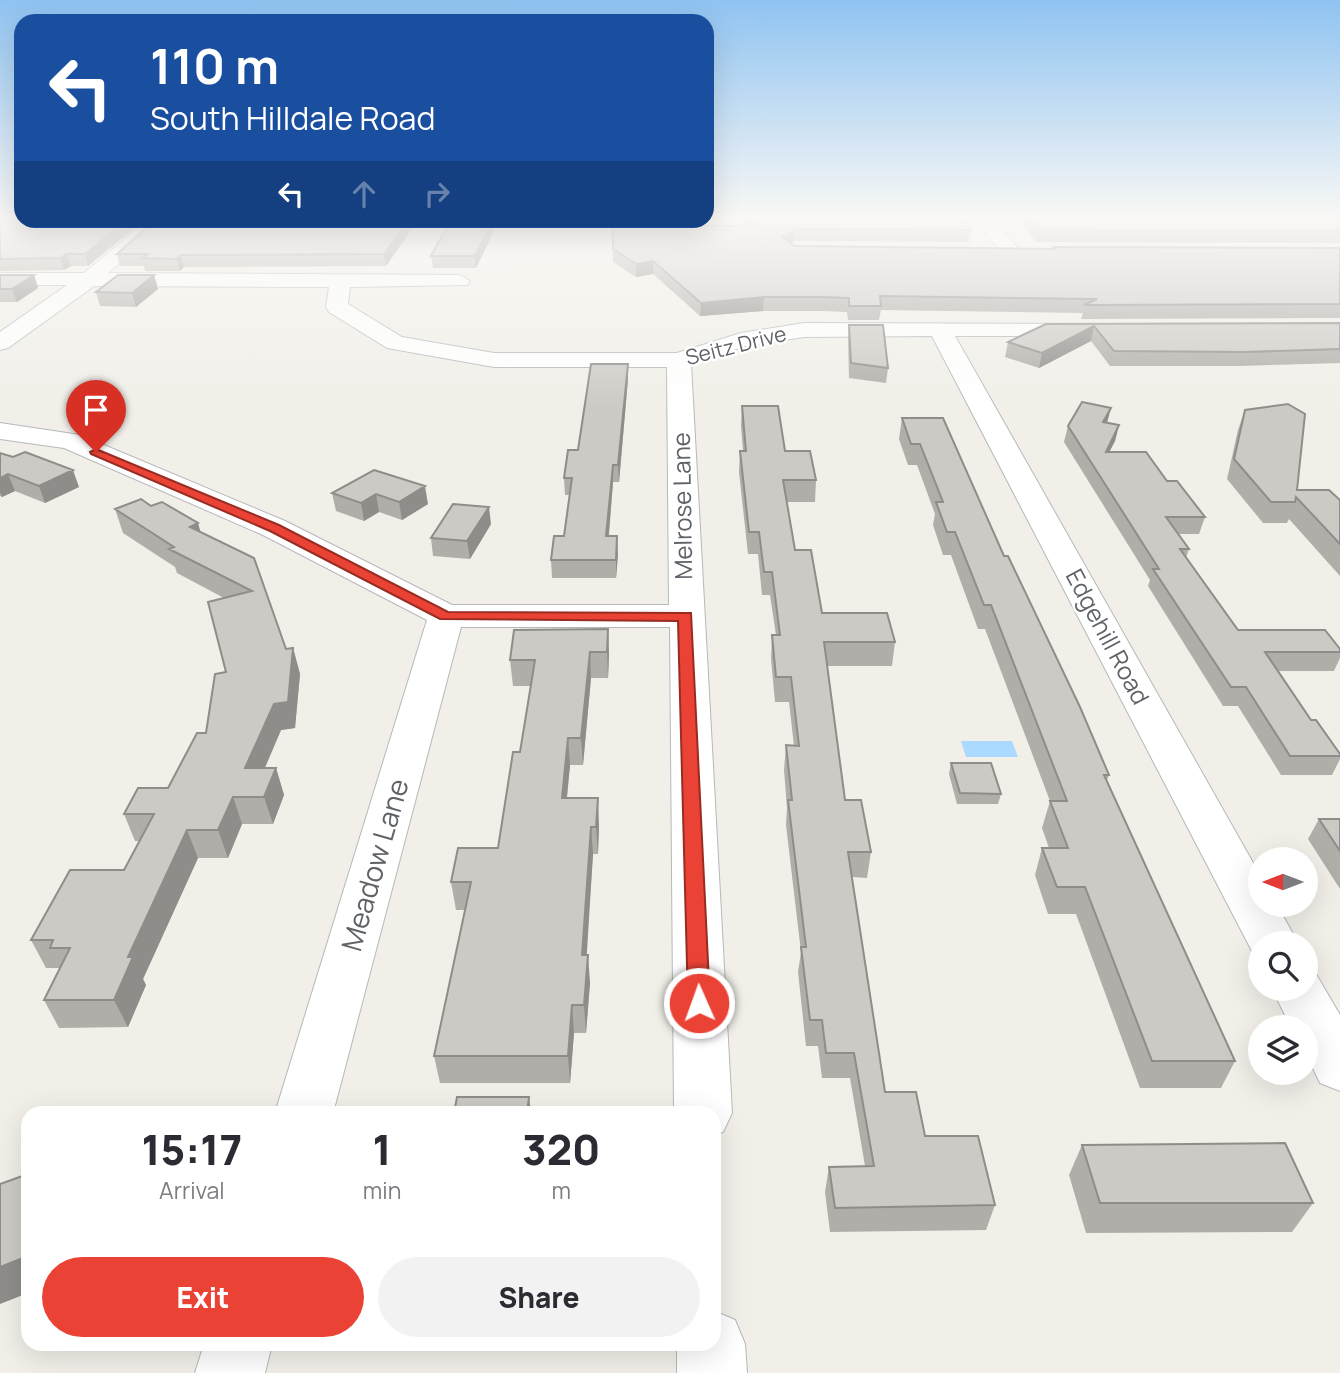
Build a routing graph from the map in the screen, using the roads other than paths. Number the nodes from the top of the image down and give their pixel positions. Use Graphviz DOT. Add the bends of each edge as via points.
graph roads {
  1 [pos="85,282"];
  2 [pos="340,282"];
  3 [pos="1106,329"];
  4 [pos="940,330"];
  5 [pos="0,343"];
  6 [pos="679,360"];
  7 [pos="0,430"];
  8 [pos="446,616"];
  9 [pos="686,617"];
  10 [pos="1266,931"];
  11 [pos="1305,1001"];
  12 [pos="1340,1066"];
  13 [pos="306,1106"];
  14 [pos="703,1106"];
  15 [pos="236,1351"];
  16 [pos="711,1351"];
  17 [pos="229,1373"];
  18 [pos="712,1373"];
  1 -- 5 [label="street"];
  2 -- 6 [label="street, Seitz Drive" via="337,307 395,343 494,360"];
  3 -- 4 [label="street, Seitz Drive"];
  4 -- 6 [label="street, Seitz Drive" via="804,330 741,340"];
  4 -- 10 [label="street, Edgehill Road"];
  6 -- 9 [label="street, Melrose Lane"];
  7 -- 8 [label="street" via="70,441 274,528"];
  8 -- 9 [label="street"];
  8 -- 13 [label="street, Meadow Lane"];
  9 -- 14 [label="street, Melrose Lane"];
  11 -- 12 [label="street"];
  15 -- 17 [label="street"];
  16 -- 18 [label="street"];
}
